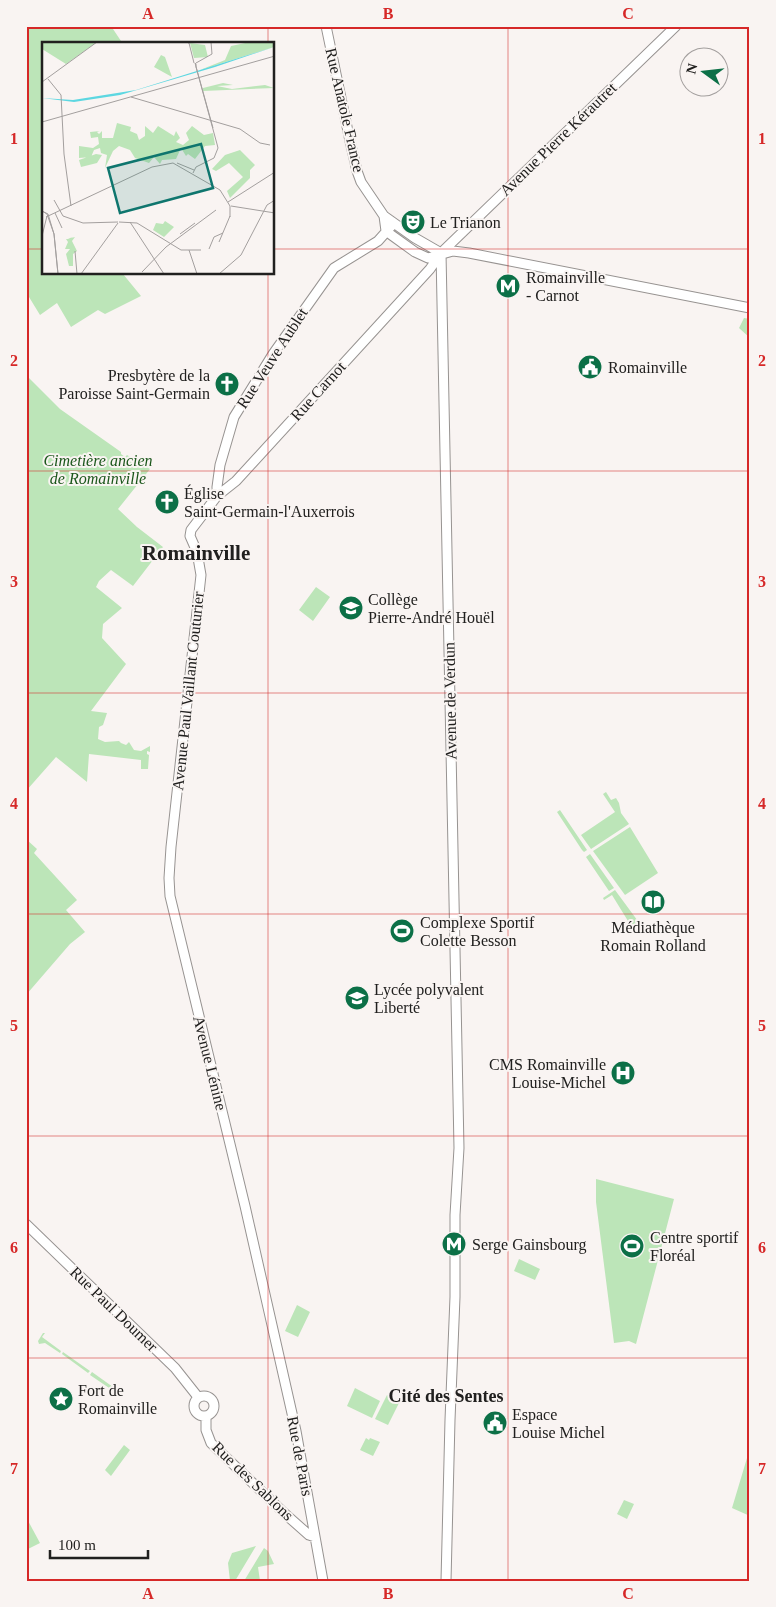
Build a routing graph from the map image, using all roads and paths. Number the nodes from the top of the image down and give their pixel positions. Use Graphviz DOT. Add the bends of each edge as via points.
graph roads {
  1 [pos="326,26"];
  2 [pos="676,26"];
  3 [pos="384,216"];
  4 [pos="394,223"];
  5 [pos="386,231"];
  6 [pos="441,253"];
  7 [pos="750,308"];
  8 [pos="217,496"];
  9 [pos="192,527"];
  10 [pos="170,896"];
  11 [pos="26,1224"];
  12 [pos="273,1332"];
  13 [pos="198,1397"];
  14 [pos="206,1416"];
  15 [pos="315,1537"];
  16 [pos="323,1581"];
  17 [pos="446,1581"];
  1 -- 3 [label="main road, Rue Anatole France" via="357,171"];
  2 -- 6 [label="main road, Avenue Pierre Kérautret"];
  3 -- 4 [label="main road, Rue Anatole France"];
  3 -- 5 [label="main road, Rue Anatole France"];
  4 -- 5 [label="main road"];
  4 -- 6 [label="main road, Rue Anatole France"];
  5 -- 6 [label="main road" via="428,258"];
  5 -- 8 [label="main road, Rue Veuve Aublet" via="369,247 334,268 273,354 234,417 220,464"];
  6 -- 7 [label="main road" via="453,251 499,258"];
  6 -- 8 [label="main road, Rue Carnot" via="236,481"];
  6 -- 17 [label="main road, Avenue de Verdun" via="459,1148"];
  8 -- 9 [label="main road, Rue Carnot"];
  9 -- 10 [label="main road, Avenue Paul Vaillant Couturier" via="190,536 201,575 170,857"];
  10 -- 12 [label="main road, Avenue Lénine"];
  11 -- 13 [label="main road, Rue Paul Doumer" via="175,1368"];
  12 -- 15 [label="main road, Rue de Paris" via="296,1431"];
  13 -- 14 [label="main road" via="194,1409"];
  13 -- 14 [label="main road" via="207,1396 214,1403"];
  14 -- 15 [label="main road, Rue des Sablons" via="206,1430 211,1443 284,1513"];
  15 -- 16 [label="main road, Rue de Paris"];
}
